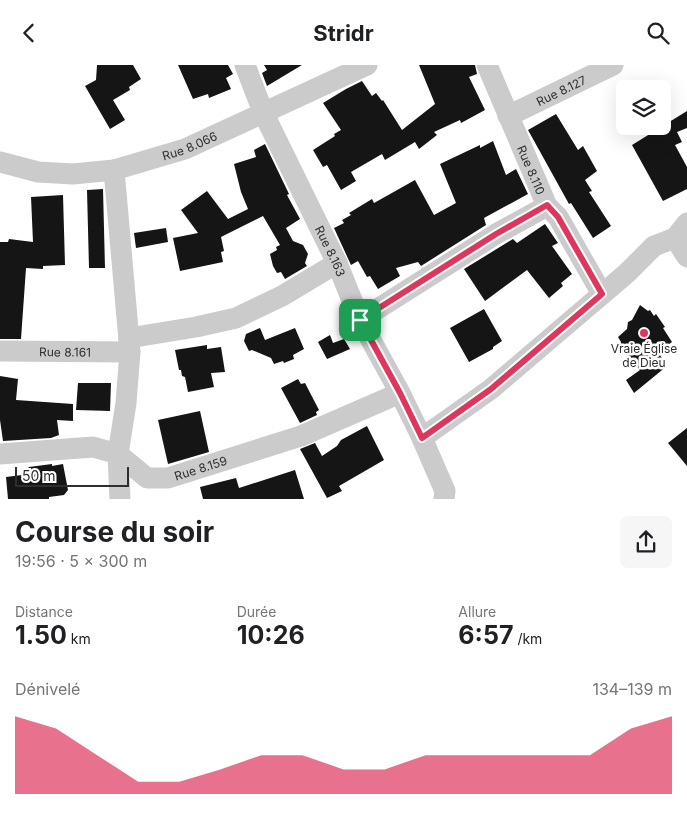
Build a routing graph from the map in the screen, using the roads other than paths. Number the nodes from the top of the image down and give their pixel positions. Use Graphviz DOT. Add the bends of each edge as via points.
graph roads {
  1 [pos="245,65"];
  2 [pos="368,65"];
  3 [pos="488,65"];
  4 [pos="613,65"];
  5 [pos="263,113"];
  6 [pos="508,116"];
  7 [pos="0,162"];
  8 [pos="114,170"];
  9 [pos="547,205"];
  10 [pos="681,231"];
  11 [pos="687,257"];
  12 [pos="337,263"];
  13 [pos="602,294"];
  14 [pos="360,320"];
  15 [pos="130,345"];
  16 [pos="0,351"];
  17 [pos="400,393"];
  18 [pos="422,438"];
  19 [pos="0,454"];
  20 [pos="118,454"];
  21 [pos="120,499"];
  22 [pos="444,499"];
  1 -- 5 [label="street, Rue 8.163"];
  2 -- 5 [label="street, Rue 8.066"];
  3 -- 6 [label="street, Rue 8.110"];
  4 -- 6 [label="street, Rue 8.127"];
  5 -- 8 [label="street, Rue 8.066" via="185,149"];
  5 -- 12 [label="street, Rue 8.163"];
  6 -- 9 [label="street, Rue 8.110"];
  7 -- 8 [label="street, Rue 8.066" via="38,172 72,174"];
  8 -- 15 [label="street"];
  9 -- 13 [label="street, Rue 8.110" via="558,217"];
  9 -- 14 [label="street"];
  10 -- 11 [label="street"];
  10 -- 13 [label="street" via="654,246"];
  12 -- 14 [label="street, Rue 8.163"];
  12 -- 15 [label="street, Rue 8.161" via="282,296 236,318"];
  13 -- 18 [label="street" via="491,389"];
  14 -- 17 [label="street, Rue 8.163"];
  15 -- 16 [label="street, Rue 8.161"];
  15 -- 20 [label="street"];
  17 -- 18 [label="street, Rue 8.163"];
  17 -- 20 [label="street, Rue 8.159" via="301,436 168,478 147,478"];
  18 -- 22 [label="street, Rue 8.163" via="445,491"];
  19 -- 20 [label="street, Rue 8.159" via="93,447"];
  20 -- 21 [label="street"];
}
